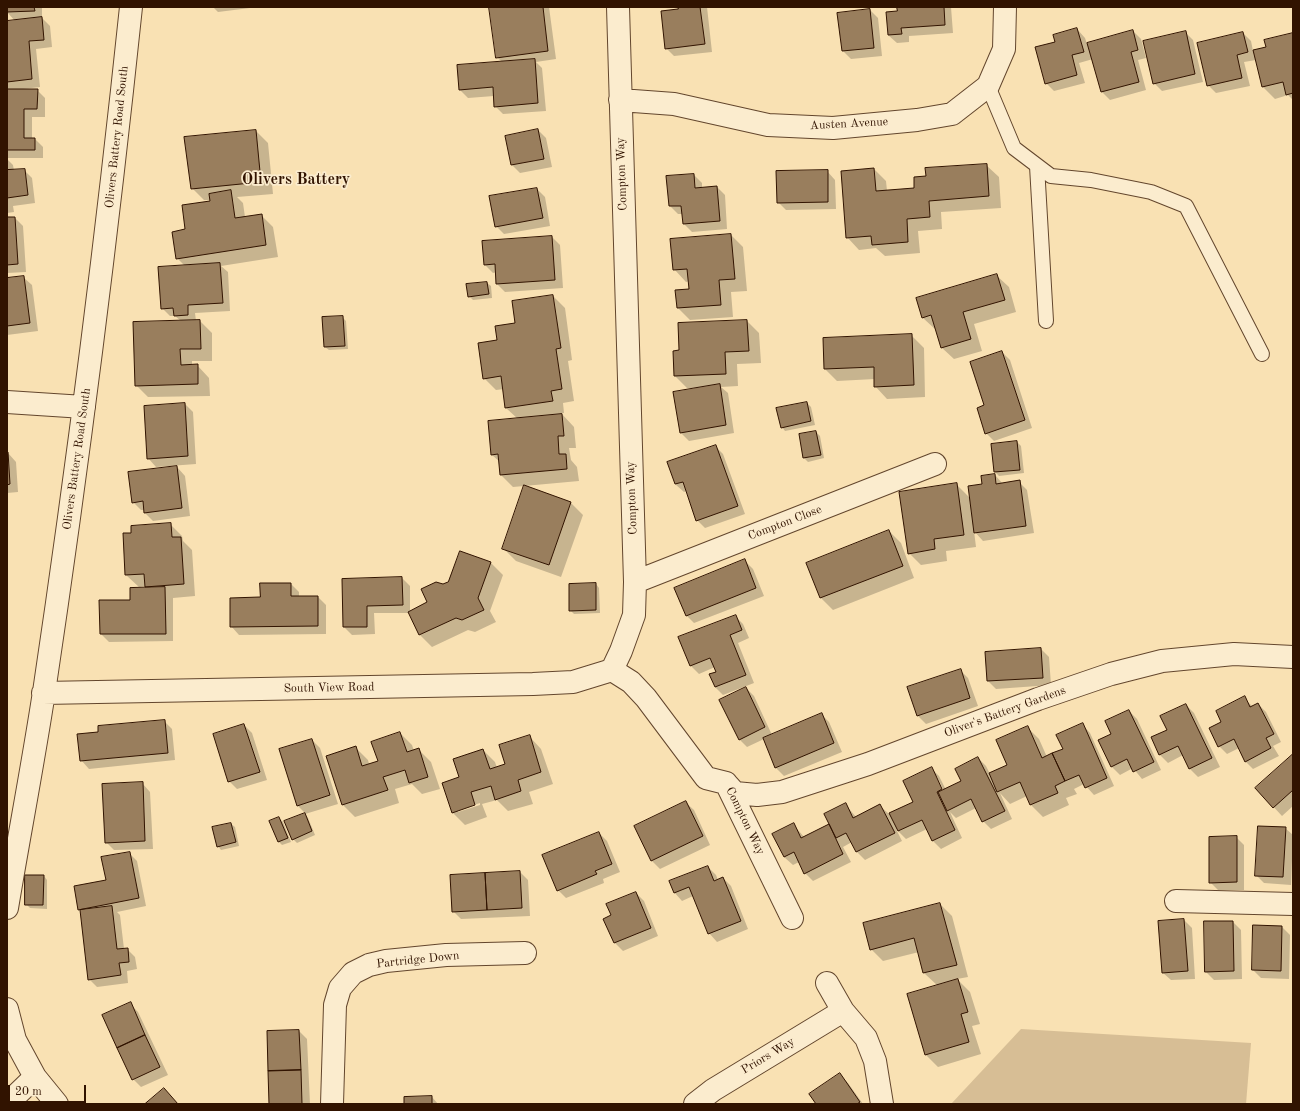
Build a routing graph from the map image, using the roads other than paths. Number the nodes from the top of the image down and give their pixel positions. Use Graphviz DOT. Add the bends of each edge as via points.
graph roads {
  1 [pos="131,7"];
  2 [pos="618,7"];
  3 [pos="1005,7"];
  4 [pos="988,86"];
  5 [pos="620,100"];
  6 [pos="1037,166"];
  7 [pos="1046,321"];
  8 [pos="1262,354"];
  9 [pos="7,402"];
  10 [pos="84,407"];
  11 [pos="935,464"];
  12 [pos="635,582"];
  13 [pos="1293,657"];
  14 [pos="612,670"];
  15 [pos="43,693"];
  16 [pos="726,783"];
  17 [pos="15,814"];
  18 [pos="1176,901"];
  19 [pos="1293,904"];
  20 [pos="7,908"];
  21 [pos="792,918"];
  22 [pos="525,953"];
  23 [pos="827,983"];
  24 [pos="7,1009"];
  25 [pos="843,1011"];
  26 [pos="35,1077"];
  27 [pos="7,1104"];
  28 [pos="57,1104"];
  29 [pos="332,1104"];
  30 [pos="695,1104"];
  31 [pos="882,1104"];
  1 -- 10 [label="street, Olivers Battery Road South" via="111,199"];
  2 -- 5 [label="street, Compton Way"];
  3 -- 4 [label="street, Austen Avenue" via="1004,50"];
  4 -- 5 [label="street, Austen Avenue" via="952,114 833,128 768,125 674,104"];
  4 -- 6 [label="lane" via="1014,148"];
  5 -- 12 [label="street, Compton Way"];
  6 -- 7 [label="lane"];
  6 -- 8 [label="lane" via="1051,176 1091,180 1151,192 1186,206"];
  9 -- 10 [label="street"];
  10 -- 15 [label="street, Olivers Battery Road South"];
  11 -- 12 [label="street, Compton Close"];
  12 -- 14 [label="street, Compton Way" via="634,615"];
  13 -- 16 [label="street, Oliver's Battery Gardens" via="1234,654 1162,661 1060,691 868,764 782,792 757,795 735,793"];
  14 -- 15 [label="street, South View Road" via="573,682 533,684"];
  14 -- 16 [label="street, Compton Way" via="631,682 646,698 706,778"];
  15 -- 17 [label="street, Olivers Battery Road South"];
  16 -- 21 [label="street, Compton Way"];
  17 -- 20 [label="street, Olivers Battery Road South"];
  18 -- 19 [label="street"];
  22 -- 29 [label="street, Partridge Down" via="446,955 386,961 369,965 353,973 340,988 335,1005"];
  23 -- 25 [label="street"];
  24 -- 26 [label="street" via="15,1040"];
  25 -- 30 [label="street, Priors Way" via="713,1090"];
  25 -- 31 [label="street" via="866,1038 875,1061"];
  26 -- 27 [label="street"];
  26 -- 28 [label="street"];
}
